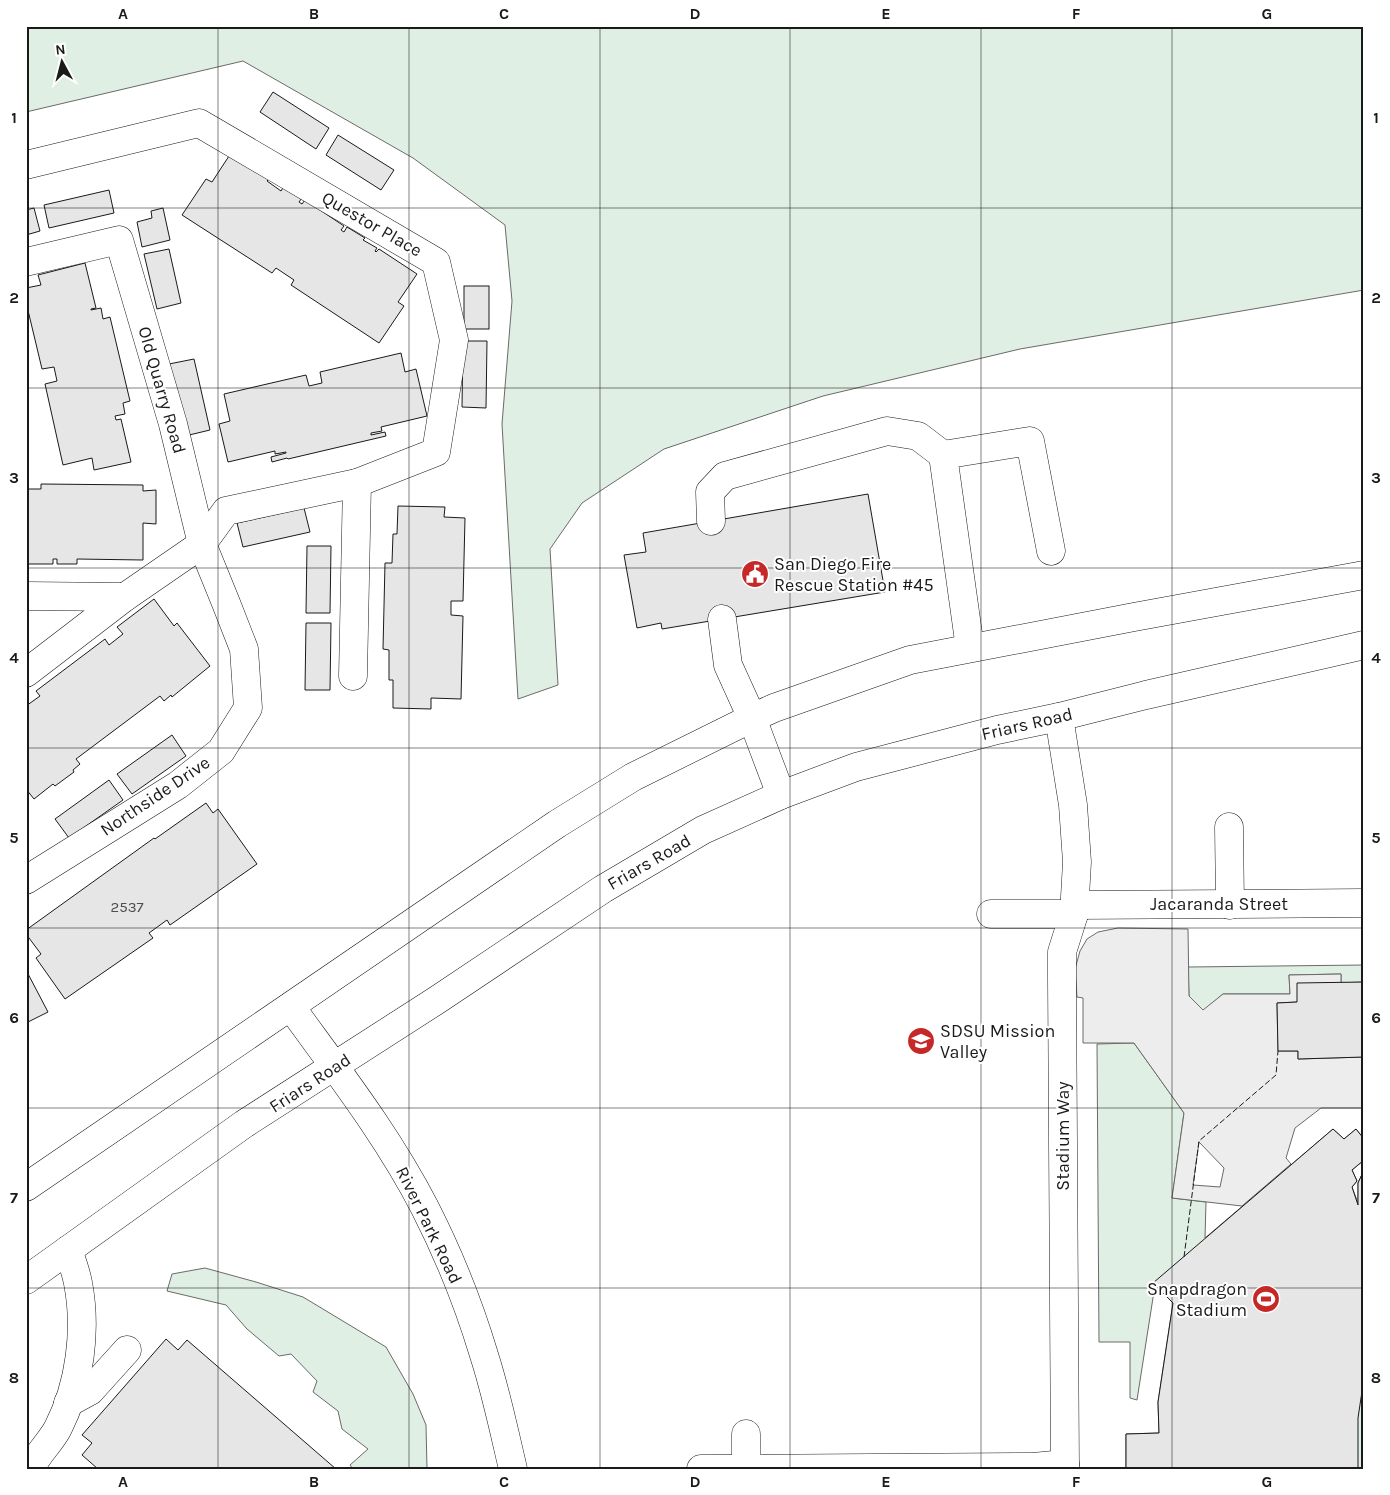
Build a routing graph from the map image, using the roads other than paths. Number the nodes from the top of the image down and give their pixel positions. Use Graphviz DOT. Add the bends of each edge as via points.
graph roads {
  1 [pos="26,166"];
  2 [pos="26,262"];
  3 [pos="943,455"];
  4 [pos="358,483"];
  5 [pos="711,520"];
  6 [pos="202,544"];
  7 [pos="1051,551"];
  8 [pos="1364,563"];
  9 [pos="1364,576"];
  10 [pos="1302,587"];
  11 [pos="26,596"];
  12 [pos="125,597"];
  13 [pos="722,619"];
  14 [pos="1364,645"];
  15 [pos="970,648"];
  16 [pos="26,673"];
  17 [pos="353,676"];
  18 [pos="1059,717"];
  19 [pos="752,718"];
  20 [pos="781,795"];
  21 [pos="1229,827"];
  22 [pos="26,880"];
  23 [pos="1364,903"];
  24 [pos="1230,905"];
  25 [pos="1074,910"];
  26 [pos="991,914"];
  27 [pos="291,1007"];
  28 [pos="334,1066"];
  29 [pos="26,1187"];
  30 [pos="68,1250"];
  31 [pos="26,1280"];
  32 [pos="127,1350"];
  33 [pos="68,1404"];
  34 [pos="746,1434"];
  35 [pos="1065,1466"];
  36 [pos="746,1468"];
  37 [pos="868,1468"];
  38 [pos="31,1469"];
  39 [pos="513,1469"];
  40 [pos="701,1469"];
  1 -- 4 [label="main road, Questor Place" via="199,123 436,262 454,340 436,452"];
  2 -- 6 [label="main road, Old Quarry Road" via="119,240 173,424"];
  3 -- 5 [label="main road" via="918,436 887,431 725,476 710,492"];
  3 -- 7 [label="main road" via="1030,441"];
  3 -- 15 [label="main road"];
  4 -- 6 [label="main road, Questor Place" via="226,511"];
  4 -- 17 [label="main road"];
  6 -- 12 [label="main road"];
  6 -- 22 [label="main road, Northside Drive" via="244,649 248,708 221,751 178,785"];
  8 -- 10 [label="main road"];
  9 -- 10 [label="main road"];
  10 -- 15 [label="main road"];
  11 -- 12 [label="main road"];
  12 -- 16 [label="main road"];
  13 -- 19 [label="main road" via="728,665"];
  14 -- 18 [label="main road, Friars Road"];
  15 -- 19 [label="main road" via="910,660"];
  18 -- 20 [label="main road, Friars Road" via="856,767"];
  18 -- 25 [label="main road, Stadium Way" via="1076,838"];
  19 -- 20 [label="main road"];
  19 -- 27 [label="main road" via="633,777 566,819"];
  20 -- 28 [label="main road, Friars Road" via="703,830 603,889"];
  21 -- 24 [label="main road"];
  23 -- 24 [label="main road, Jacaranda Street"];
  24 -- 25 [label="main road, Jacaranda Street"];
  25 -- 26 [label="main road, Jacaranda Street"];
  25 -- 35 [label="main road, Stadium Way" via="1062,952"];
  27 -- 28 [label="main road, River Park Road"];
  27 -- 29 [label="main road"];
  28 -- 30 [label="main road, Friars Road" via="244,1124"];
  28 -- 39 [label="main road, River Park Road" via="386,1141 425,1208 449,1260 485,1356"];
  30 -- 31 [label="main road, Friars Road"];
  30 -- 33 [label="main road" via="78,1283 82,1329"];
  32 -- 33 [label="main road" via="90,1391"];
  33 -- 38 [label="main road" via="58,1428"];
  34 -- 36 [label="main road"];
  35 -- 37 [label="main road"];
  36 -- 37 [label="main road"];
  36 -- 40 [label="main road"];
}
